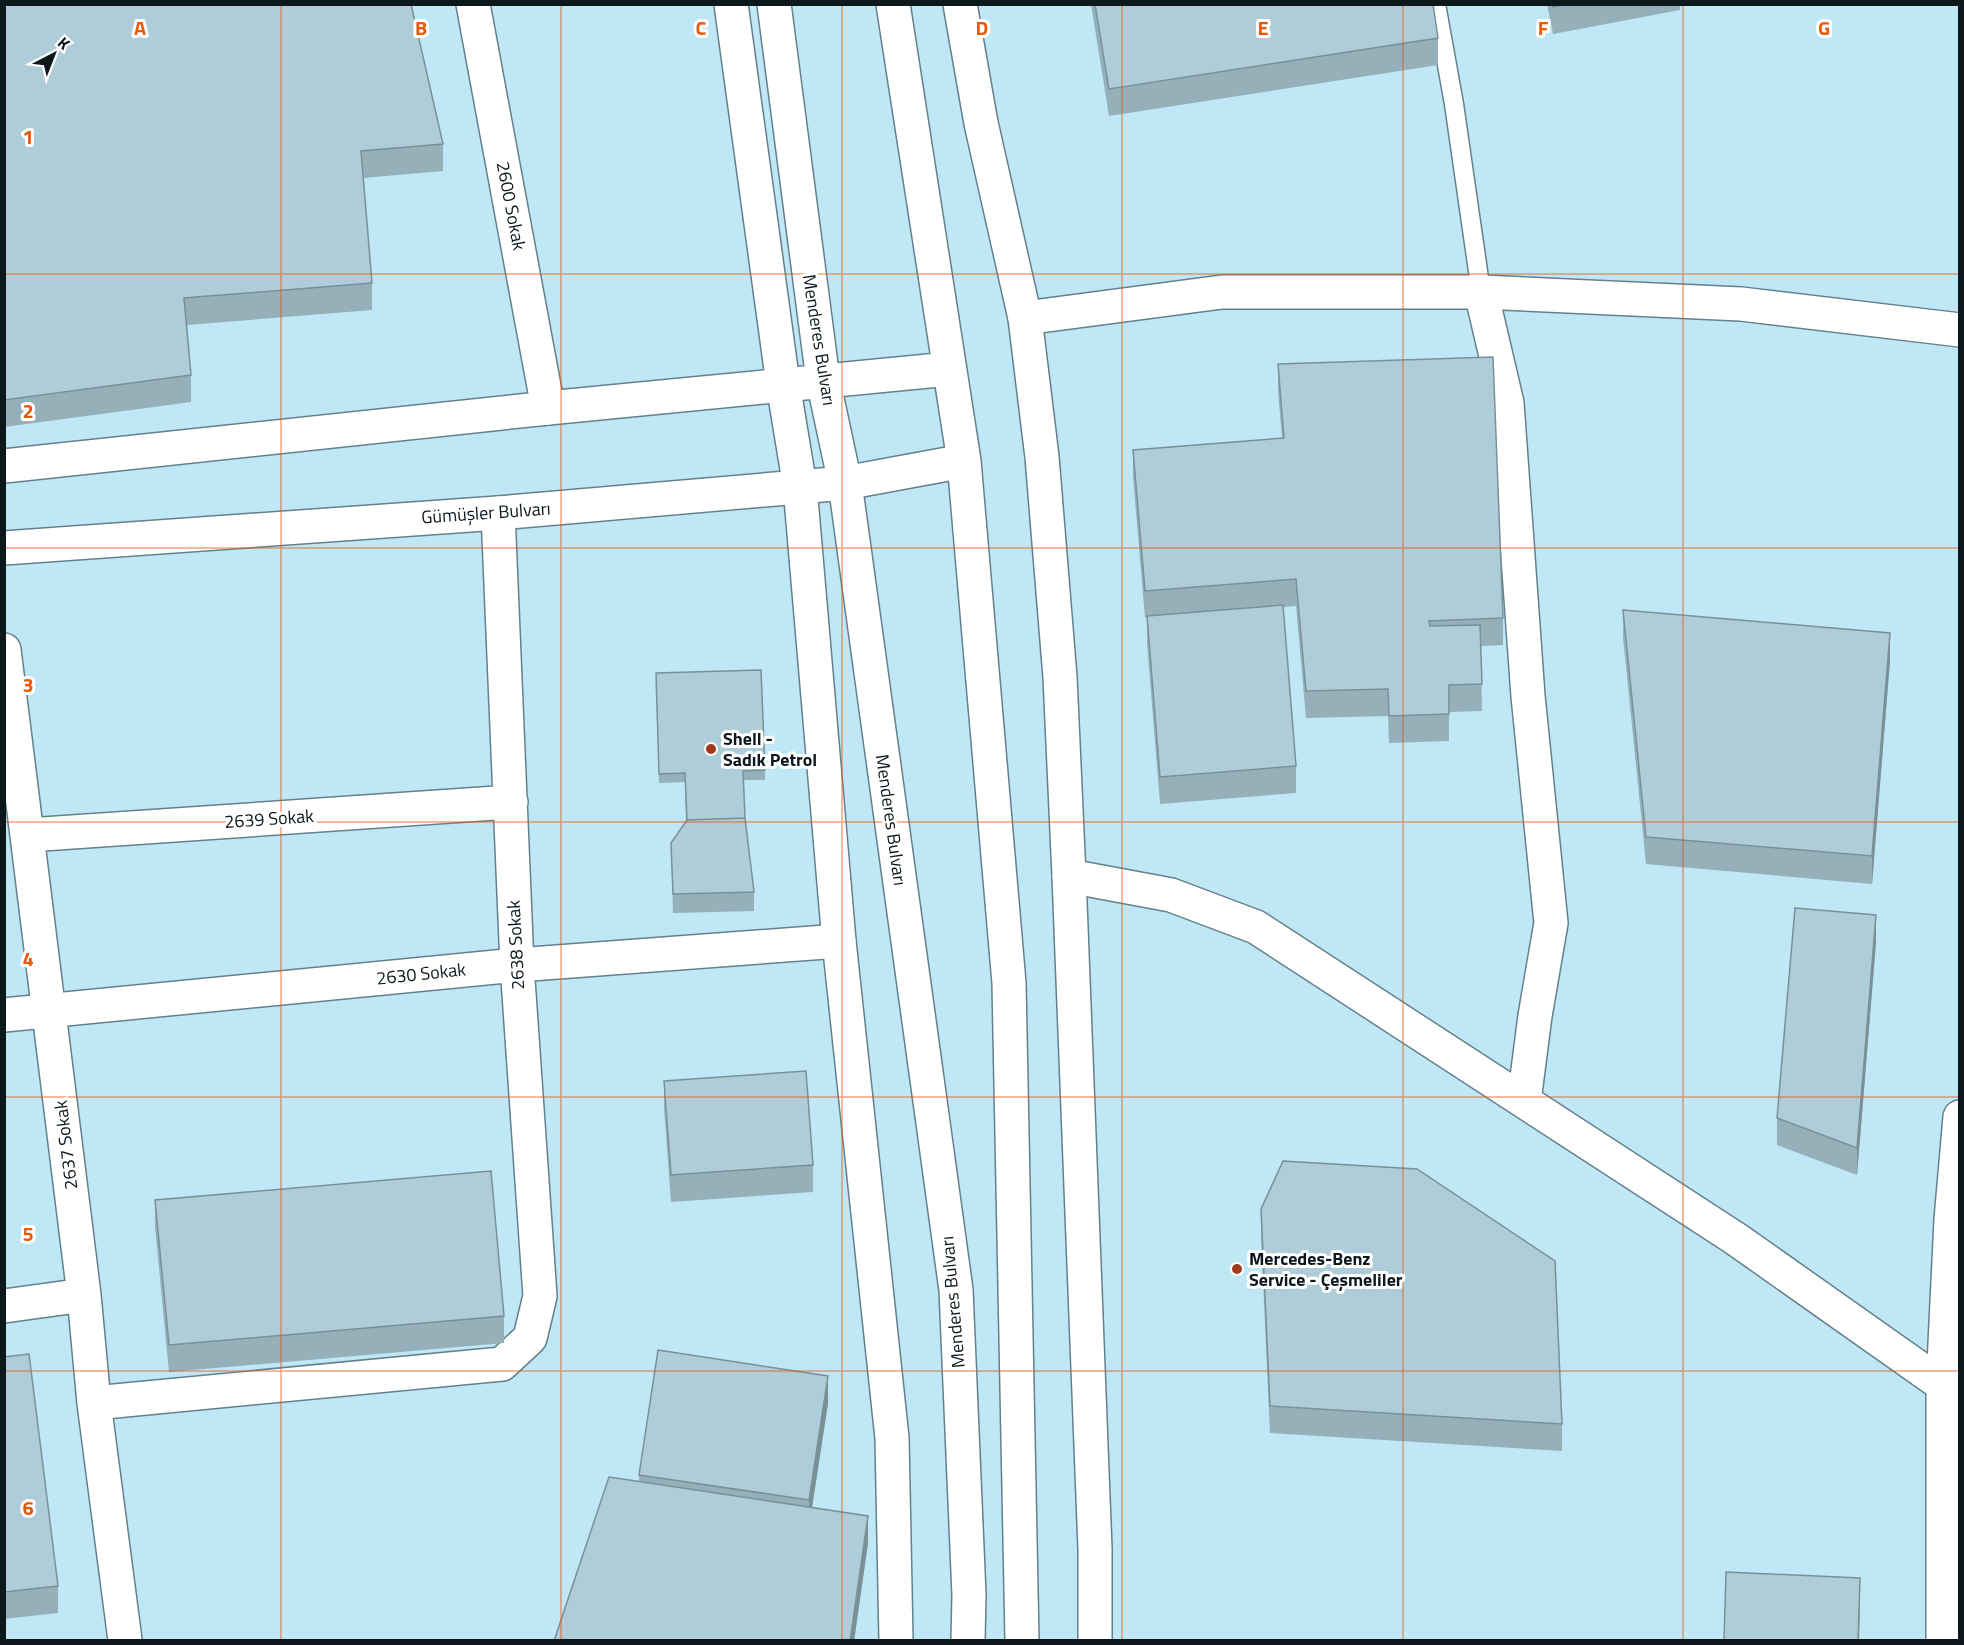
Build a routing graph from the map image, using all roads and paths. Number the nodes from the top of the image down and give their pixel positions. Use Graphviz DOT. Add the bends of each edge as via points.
graph roads {
  1 [pos="473,4"];
  2 [pos="731,4"];
  3 [pos="774,4"];
  4 [pos="893,4"];
  5 [pos="960,4"];
  6 [pos="1436,4"];
  7 [pos="1481,292"];
  8 [pos="1025,318"];
  9 [pos="1959,330"];
  10 [pos="949,369"];
  11 [pos="823,380"];
  12 [pos="783,384"];
  13 [pos="548,408"];
  14 [pos="964,461"];
  15 [pos="4,466"];
  16 [pos="845,483"];
  17 [pos="800,487"];
  18 [pos="498,513"];
  19 [pos="4,548"];
  20 [pos="4,650"];
  21 [pos="511,802"];
  22 [pos="28,835"];
  23 [pos="1069,876"];
  24 [pos="839,941"];
  25 [pos="517,964"];
  26 [pos="50,1010"];
  27 [pos="4,1015"];
  28 [pos="1524,1101"];
  29 [pos="1959,1117"];
  30 [pos="84,1295"];
  31 [pos="4,1306"];
  32 [pos="1951,1390"];
  33 [pos="94,1402"];
  34 [pos="125,1641"];
  35 [pos="896,1641"];
  36 [pos="968,1641"];
  37 [pos="1022,1641"];
  38 [pos="1095,1641"];
  39 [pos="1943,1641"];
  1 -- 13 [label="main road, 2600 Sokak"];
  2 -- 12 [label="main road"];
  3 -- 11 [label="main road, Menderes Bulvarı"];
  4 -- 10 [label="main road"];
  5 -- 8 [label="main road" via="981,123"];
  6 -- 7 [label="lane"];
  7 -- 8 [label="main road" via="1222,292"];
  7 -- 9 [label="main road" via="1741,304"];
  7 -- 28 [label="main road" via="1507,404 1528,696 1551,923"];
  8 -- 23 [label="main road" via="1045,487"];
  10 -- 11 [label="main road"];
  10 -- 14 [label="main road"];
  11 -- 12 [label="main road"];
  11 -- 16 [label="main road, Menderes Bulvarı"];
  12 -- 13 [label="main road"];
  12 -- 17 [label="main road"];
  13 -- 15 [label="main road"];
  14 -- 16 [label="main road, Gümüşler Bulvarı"];
  14 -- 37 [label="main road" via="1009,983"];
  16 -- 17 [label="main road, Gümüşler Bulvarı"];
  16 -- 36 [label="main road, Menderes Bulvarı" via="956,1290"];
  17 -- 18 [label="main road, Gümüşler Bulvarı"];
  17 -- 24 [label="main road"];
  18 -- 19 [label="main road, Gümüşler Bulvarı"];
  18 -- 21 [label="main road, 2638 Sokak"];
  20 -- 22 [label="main road, 2637 Sokak"];
  21 -- 22 [label="main road, 2639 Sokak"];
  21 -- 25 [label="main road, 2638 Sokak"];
  22 -- 26 [label="main road, 2637 Sokak"];
  23 -- 28 [label="main road" via="1171,895 1256,927"];
  23 -- 38 [label="main road" via="1095,1550"];
  24 -- 25 [label="main road, 2630 Sokak"];
  24 -- 35 [label="main road" via="892,1438"];
  25 -- 26 [label="main road, 2630 Sokak"];
  25 -- 33 [label="main road, 2638 Sokak" via="540,1296 530,1338 502,1364"];
  26 -- 27 [label="main road, 2630 Sokak"];
  26 -- 30 [label="main road, 2637 Sokak"];
  28 -- 32 [label="main road" via="1736,1239"];
  29 -- 32 [label="main road" via="1951,1220"];
  30 -- 31 [label="main road"];
  30 -- 33 [label="main road, 2637 Sokak"];
  32 -- 39 [label="main road"];
  33 -- 34 [label="main road, 2637 Sokak"];
}
